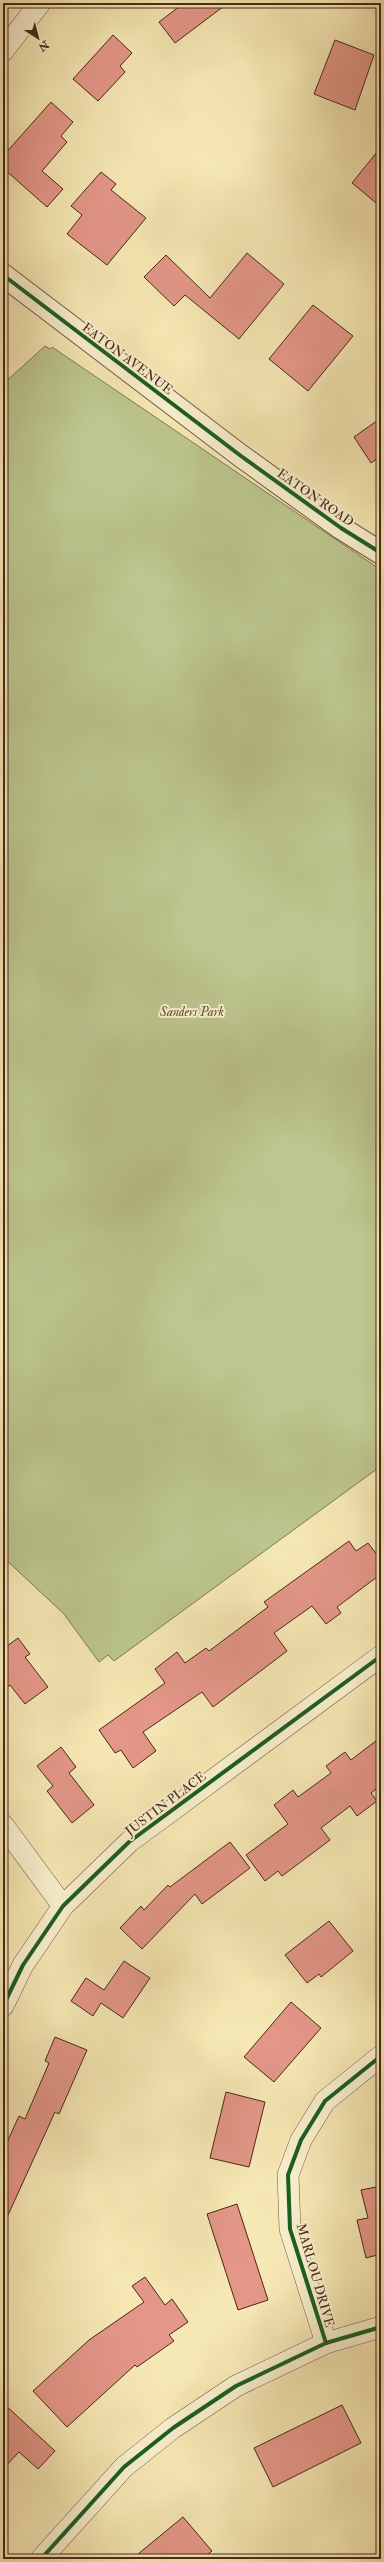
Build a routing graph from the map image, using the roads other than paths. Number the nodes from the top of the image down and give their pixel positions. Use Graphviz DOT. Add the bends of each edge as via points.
graph roads {
  1 [pos="40,3"];
  2 [pos="3,51"];
  3 [pos="3,275"];
  4 [pos="241,456"];
  5 [pos="381,553"];
  6 [pos="381,1656"];
  7 [pos="3,1825"];
  8 [pos="62,1906"];
  9 [pos="3,2006"];
  10 [pos="381,2056"];
  11 [pos="381,2327"];
  12 [pos="326,2343"];
  13 [pos="41,2559"];
  1 -- 2 [label="street"];
  3 -- 4 [label="street, EATON AVENUE"];
  4 -- 5 [label="street, EATON ROAD" via="341,528"];
  6 -- 8 [label="street, JUSTIN PLACE" via="129,1842"];
  7 -- 8 [label="street"];
  8 -- 9 [label="street, JUSTIN PLACE" via="23,1965"];
  10 -- 12 [label="street, MARLOU DRIVE" via="325,2101 301,2140 288,2176 290,2229"];
  11 -- 12 [label="street"];
  12 -- 13 [label="street" via="236,2386 173,2428 124,2467"];
}
